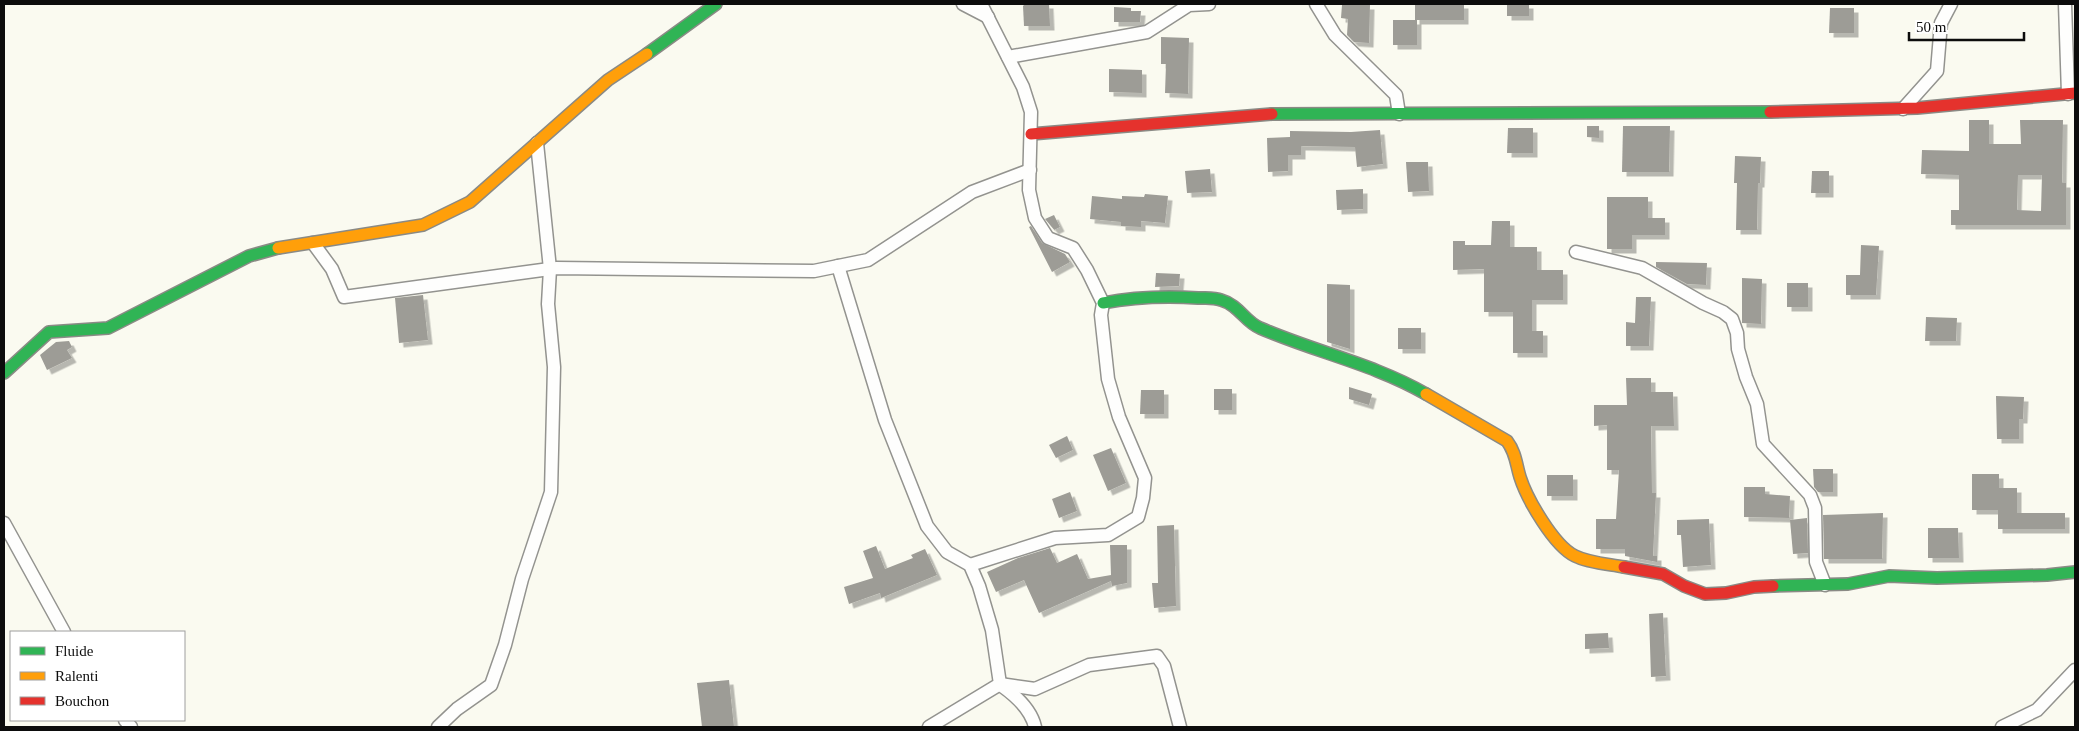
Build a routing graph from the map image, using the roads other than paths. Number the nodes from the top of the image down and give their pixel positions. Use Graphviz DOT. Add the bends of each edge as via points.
graph roads {
  1 [pos="716,4"];
  2 [pos="963,4"];
  3 [pos="981,4"];
  4 [pos="1209,4"];
  5 [pos="1316,4"];
  6 [pos="1951,4"];
  7 [pos="2065,4"];
  8 [pos="988,17"];
  9 [pos="1008,57"];
  10 [pos="2072,94"];
  11 [pos="1903,109"];
  12 [pos="1400,114"];
  13 [pos="1031,134"];
  14 [pos="537,143"];
  15 [pos="1030,170"];
  16 [pos="314,243"];
  17 [pos="1576,252"];
  18 [pos="838,266"];
  19 [pos="550,269"];
  20 [pos="1104,303"];
  21 [pos="4,373"];
  22 [pos="4,524"];
  23 [pos="970,565"];
  24 [pos="2075,573"];
  25 [pos="1825,585"];
  26 [pos="63,631"];
  27 [pos="2075,670"];
  28 [pos="1000,684"];
  29 [pos="438,727"];
  30 [pos="929,727"];
  31 [pos="1035,727"];
  32 [pos="1180,727"];
  33 [pos="2002,727"];
  1 -- 14 [label="street" via="608,80"];
  2 -- 8 [label="street"];
  3 -- 8 [label="street"];
  4 -- 9 [label="street" via="1189,5 1147,32"];
  5 -- 12 [label="street" via="1335,35 1396,95"];
  6 -- 11 [label="street" via="1941,23 1937,71"];
  7 -- 10 [label="street"];
  8 -- 9 [label="street"];
  9 -- 13 [label="street" via="1031,112"];
  10 -- 11 [label="street"];
  11 -- 12 [label="street"];
  12 -- 13 [label="street" via="1262,114"];
  13 -- 15 [label="street"];
  14 -- 16 [label="street" via="470,202 424,225"];
  14 -- 19 [label="street"];
  15 -- 18 [label="street" via="972,192 868,260"];
  15 -- 20 [label="street" via="1029,190 1036,218 1048,238 1073,248"];
  16 -- 19 [label="street" via="332,269 344,297"];
  16 -- 21 [label="street" via="276,248 249,256 108,328 49,332"];
  17 -- 25 [label="street" via="1642,268 1732,319 1740,358 1757,404 1763,444 1810,495 1815,508 1816,562"];
  18 -- 19 [label="street" via="814,271"];
  18 -- 23 [label="street" via="885,420 927,526 947,552"];
  19 -- 29 [label="street" via="548,304 554,366 551,492 491,685"];
  20 -- 23 [label="street" via="1101,315 1108,379 1119,417 1145,478 1138,517 1108,535 1055,538"];
  20 -- 25 [label="street" via="1177,297 1219,299 1235,306 1257,327 1370,367 1421,390 1508,441 1515,450 1520,476 1528,492 1559,543 1570,554 1663,574 1705,594 1754,587"];
  22 -- 26 [label="street"];
  23 -- 28 [label="street" via="992,630"];
  24 -- 25 [label="street" via="1937,578 1890,576"];
  27 -- 33 [label="street" via="2037,710"];
  28 -- 30 [label="street"];
  28 -- 31 [label="street" via="1019,698"];
  28 -- 32 [label="street" via="1035,689 1089,665 1156,656 1164,666"];
}
